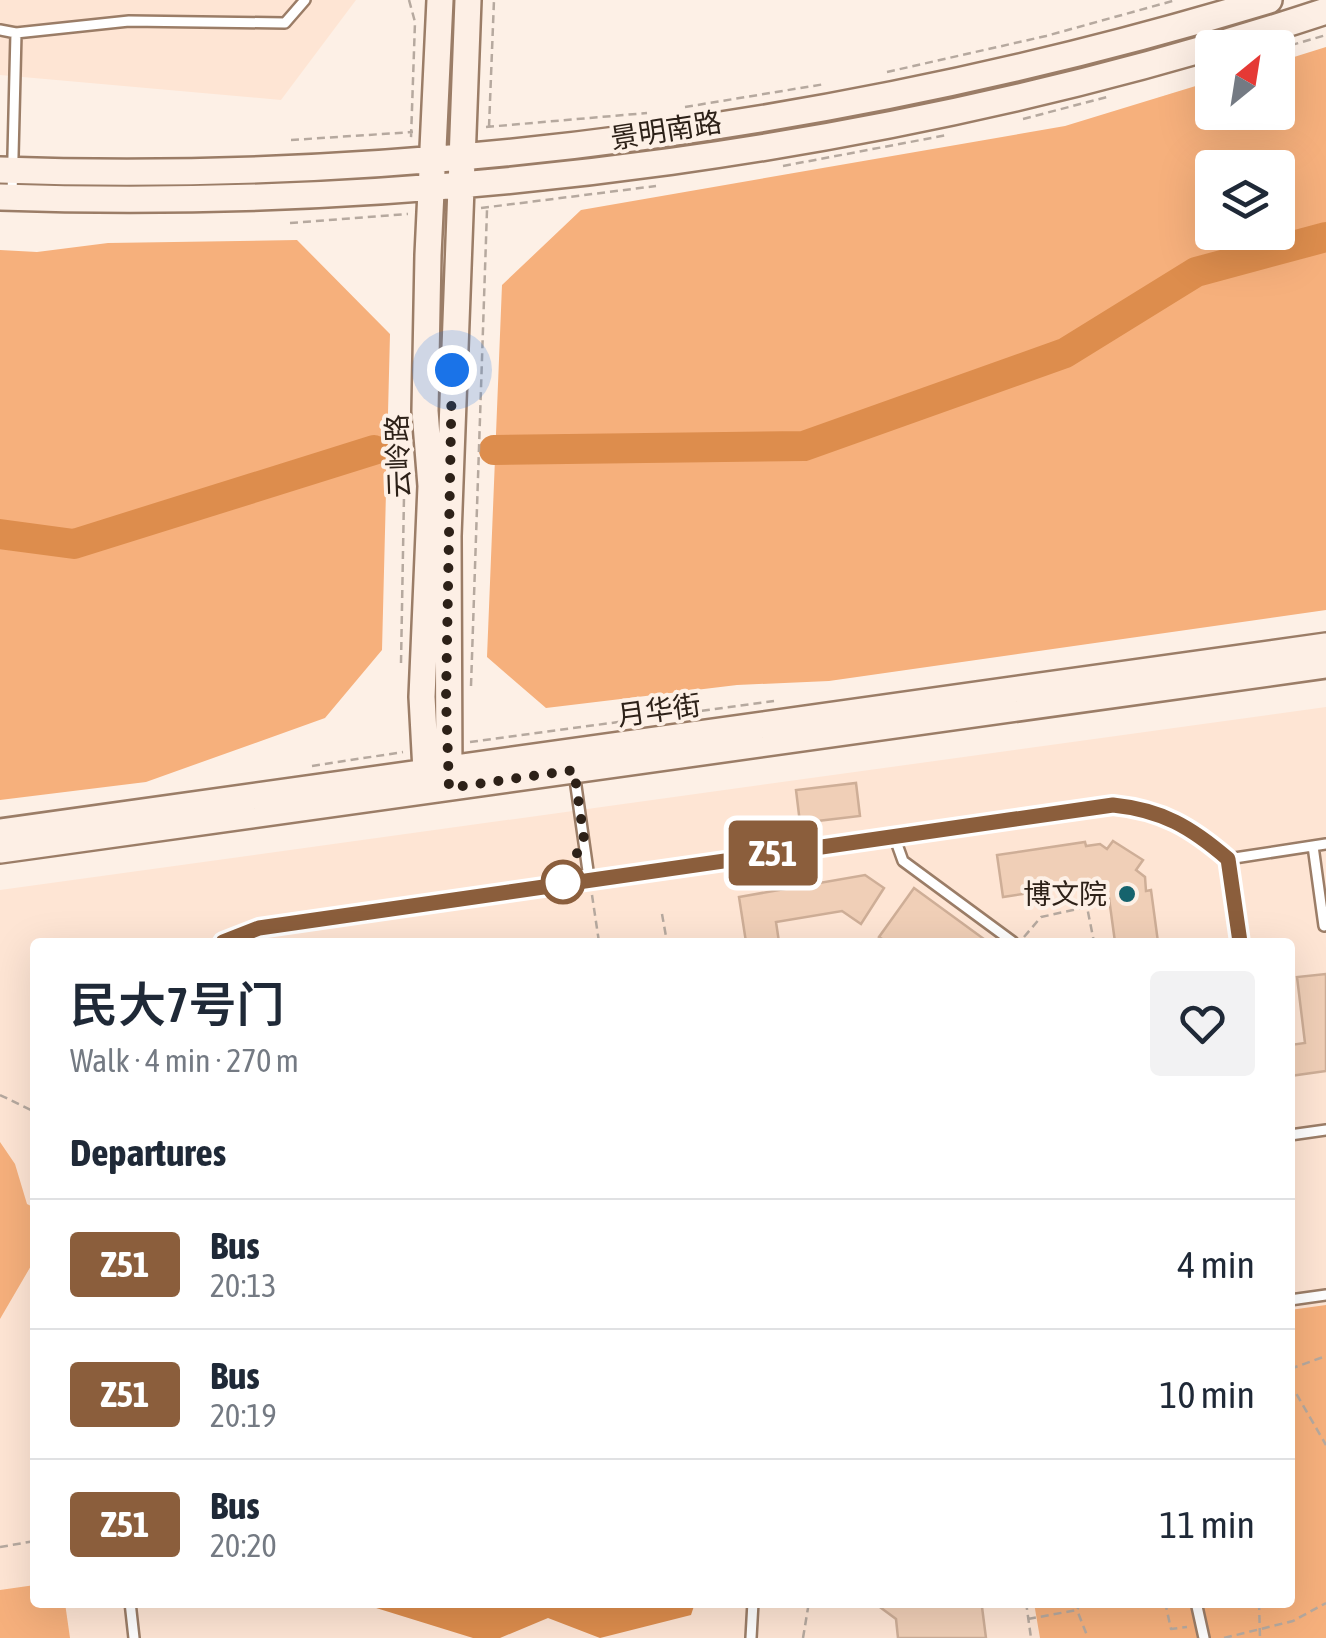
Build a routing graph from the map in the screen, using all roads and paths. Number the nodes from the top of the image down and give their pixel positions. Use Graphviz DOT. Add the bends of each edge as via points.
graph roads {
  1 [pos="306,0"];
  2 [pos="440,0"];
  3 [pos="468,0"];
  4 [pos="494,0"];
  5 [pos="1176,0"];
  6 [pos="1269,0"];
  7 [pos="1230,6"];
  8 [pos="1326,11"];
  9 [pos="0,30"];
  10 [pos="16,34"];
  11 [pos="1326,35"];
  12 [pos="1295,44"];
  13 [pos="872,75"];
  14 [pos="834,83"];
  15 [pos="670,110"];
  16 [pos="652,113"];
  17 [pos="476,128"];
  18 [pos="436,130"];
  19 [pos="291,140"];
  20 [pos="474,155"];
  21 [pos="435,156"];
  22 [pos="6,170"];
  23 [pos="487,182"];
  24 [pos="460,183"];
  25 [pos="433,184"];
  26 [pos="6,198"];
  27 [pos="1326,646"];
  28 [pos="1326,665"];
  29 [pos="470,698"];
  30 [pos="574,770"];
  31 [pos="437,780"];
  32 [pos="0,832"];
  33 [pos="894,836"];
  34 [pos="1326,844"];
  35 [pos="1313,846"];
  36 [pos="0,850"];
  37 [pos="1228,859"];
  38 [pos="589,878"];
  39 [pos="662,914"];
  40 [pos="1324,926"];
  41 [pos="233,938"];
  42 [pos="598,938"];
  43 [pos="666,938"];
  44 [pos="1011,938"];
  45 [pos="1021,938"];
  46 [pos="1093,938"];
  47 [pos="1239,938"];
  48 [pos="0,1095"];
  49 [pos="30,1110"];
  50 [pos="1326,1130"];
  51 [pos="1295,1134"];
  52 [pos="1326,1295"];
  53 [pos="1295,1299"];
  54 [pos="1326,1356"];
  55 [pos="1295,1367"];
  56 [pos="1295,1391"];
  57 [pos="1326,1445"];
  58 [pos="30,1543"];
  59 [pos="0,1546"];
  60 [pos="1326,1603"];
  61 [pos="131,1608"];
  62 [pos="753,1608"];
  63 [pos="808,1608"];
  64 [pos="1027,1608"];
  65 [pos="1166,1608"];
  66 [pos="1198,1608"];
  67 [pos="1259,1608"];
  68 [pos="1077,1610"];
  69 [pos="1028,1619"];
  70 [pos="1202,1625"];
  71 [pos="1171,1629"];
  72 [pos="1259,1630"];
  73 [pos="134,1638"];
  74 [pos="751,1638"];
  75 [pos="804,1638"];
  76 [pos="1031,1638"];
  77 [pos="1088,1638"];
  78 [pos="1172,1638"];
  79 [pos="1204,1638"];
  80 [pos="1224,1638"];
  81 [pos="1260,1638"];
  1 -- 10 [label="lane" via="286,23 129,20"];
  2 -- 18 [label="street, 云岭路"];
  3 -- 17 [label="street, 云岭路"];
  4 -- 17 [label="path"];
  5 -- 13 [label="path"];
  6 -- 7 [label="street, 景明南路"];
  7 -- 20 [label="street, 景明南路" via="1051,61 853,103 656,136"];
  8 -- 23 [label="street, 景明南路" via="1057,87 872,126 659,163"];
  9 -- 10 [label="lane"];
  10 -- 22 [label="lane"];
  11 -- 12 [label="path"];
  14 -- 15 [label="path"];
  16 -- 17 [label="path"];
  17 -- 20 [label="street, 云岭路"];
  17 -- 20 [label="path"];
  18 -- 19 [label="path"];
  18 -- 21 [label="street, 云岭路"];
  20 -- 21 [label="street, 景明南路"];
  20 -- 24 [label="street, 云岭路"];
  21 -- 22 [label="street, 景明南路" via="140,172"];
  21 -- 25 [label="street, 云岭路"];
  22 -- 26 [label="lane"];
  23 -- 24 [label="street, 景明南路"];
  23 -- 29 [label="path"];
  24 -- 25 [label="street, 景明南路"];
  24 -- 31 [label="street, 云岭路"];
  25 -- 26 [label="street, 景明南路" via="140,199"];
  25 -- 31 [label="street, 云岭路" via="422,698"];
  27 -- 31 [label="street, 月华街"];
  28 -- 30 [label="street, 月华街"];
  30 -- 31 [label="street, 月华街"];
  30 -- 38 [label="lane"];
  31 -- 32 [label="street, 月华街"];
  31 -- 36 [label="street, 月华街"];
  33 -- 37 [label="lane" via="1113,805 1151,809 1181,822"];
  33 -- 38 [label="lane"];
  33 -- 44 [label="lane" via="903,861"];
  34 -- 35 [label="lane"];
  35 -- 37 [label="lane"];
  35 -- 40 [label="lane"];
  37 -- 47 [label="lane"];
  38 -- 41 [label="lane" via="259,928"];
  38 -- 42 [label="path"];
  39 -- 43 [label="path"];
  45 -- 46 [label="path" via="1041,917 1087,907"];
  48 -- 49 [label="path"];
  50 -- 51 [label="lane"];
  52 -- 53 [label="lane"];
  54 -- 55 [label="path"];
  56 -- 57 [label="path"];
  58 -- 59 [label="path"];
  60 -- 72 [label="path"];
  61 -- 73 [label="lane"];
  62 -- 74 [label="lane"];
  63 -- 75 [label="path"];
  64 -- 69 [label="path"];
  65 -- 71 [label="path"];
  66 -- 70 [label="lane"];
  67 -- 72 [label="path"];
  68 -- 69 [label="path"];
  68 -- 77 [label="path"];
  69 -- 76 [label="path"];
  70 -- 71 [label="path"];
  70 -- 79 [label="lane"];
  71 -- 78 [label="path"];
  72 -- 80 [label="path"];
  72 -- 81 [label="path"];
}
